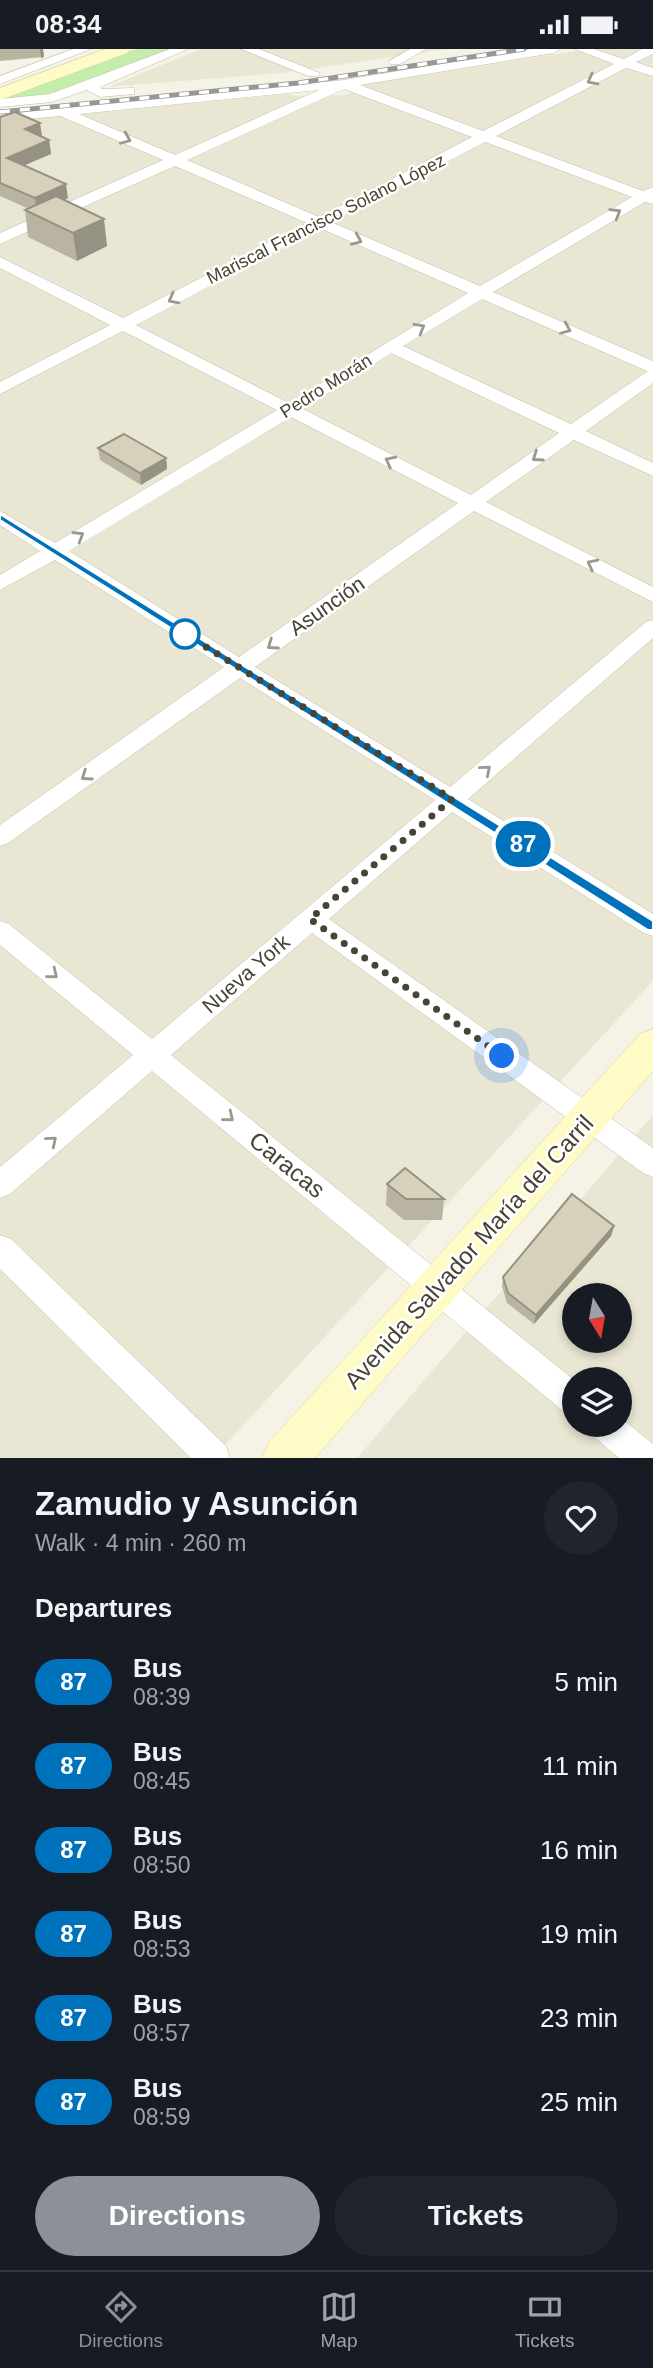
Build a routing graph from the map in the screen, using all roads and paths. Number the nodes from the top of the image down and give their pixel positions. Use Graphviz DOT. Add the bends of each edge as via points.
graph roads {
  1 [pos="85,49"];
  2 [pos="101,49"];
  3 [pos="121,49"];
  4 [pos="182,49"];
  5 [pos="247,49"];
  6 [pos="420,49"];
  7 [pos="472,49"];
  8 [pos="554,49"];
  9 [pos="581,49"];
  10 [pos="652,49"];
  11 [pos="623,63"];
  12 [pos="653,72"];
  13 [pos="0,80"];
  14 [pos="96,83"];
  15 [pos="344,84"];
  16 [pos="0,86"];
  17 [pos="0,94"];
  18 [pos="0,103"];
  19 [pos="63,112"];
  20 [pos="0,124"];
  21 [pos="484,137"];
  22 [pos="175,160"];
  23 [pos="650,196"];
  24 [pos="318,223"];
  25 [pos="0,239"];
  26 [pos="0,262"];
  27 [pos="481,293"];
  28 [pos="122,325"];
  29 [pos="390,346"];
  30 [pos="653,367"];
  31 [pos="653,375"];
  32 [pos="0,389"];
  33 [pos="290,409"];
  34 [pos="573,432"];
  35 [pos="653,470"];
  36 [pos="472,503"];
  37 [pos="0,517"];
  38 [pos="54,552"];
  39 [pos="0,584"];
  40 [pos="653,596"];
  41 [pos="653,627"];
  42 [pos="239,668"];
  43 [pos="452,799"];
  44 [pos="0,837"];
  45 [pos="310,919"];
  46 [pos="653,926"];
  47 [pos="0,931"];
  48 [pos="653,1045"];
  49 [pos="153,1055"];
  50 [pos="588,1118"];
  51 [pos="653,1164"];
  52 [pos="0,1185"];
  53 [pos="0,1249"];
  54 [pos="437,1287"];
  55 [pos="562,1389"];
  56 [pos="619,1437"];
  57 [pos="214,1458"];
  58 [pos="285,1458"];
  59 [pos="645,1458"];
  1 -- 13 [label="street"];
  2 -- 16 [label="main road"];
  3 -- 17 [label="main road"];
  4 -- 14 [label="street"];
  5 -- 14 [label="street" via="320,72 100,93 93,89"];
  6 -- 7 [label="street" via="388,62"];
  8 -- 15 [label="street"];
  9 -- 11 [label="street"];
  10 -- 11 [label="street, Mariscal Francisco Solano López"];
  11 -- 12 [label="street"];
  11 -- 21 [label="street, Mariscal Francisco Solano López, one-way"];
  14 -- 18 [label="street" via="52,98"];
  15 -- 19 [label="street"];
  15 -- 21 [label="street"];
  15 -- 22 [label="street"];
  19 -- 20 [label="street" via="23,116"];
  19 -- 22 [label="street, one-way"];
  21 -- 23 [label="street"];
  21 -- 24 [label="street, Mariscal Francisco Solano López"];
  22 -- 24 [label="street"];
  22 -- 25 [label="street"];
  27 -- 23 [label="street, Pedro Morán, one-way"];
  24 -- 27 [label="street, one-way"];
  24 -- 28 [label="street, Mariscal Francisco Solano López, one-way"];
  26 -- 28 [label="street"];
  29 -- 27 [label="street, Pedro Morán, one-way"];
  27 -- 30 [label="street, one-way"];
  28 -- 32 [label="street, Mariscal Francisco Solano López"];
  28 -- 33 [label="street"];
  29 -- 33 [label="street, Pedro Morán"];
  29 -- 34 [label="street"];
  31 -- 34 [label="street, Asunción"];
  36 -- 33 [label="street, one-way"];
  38 -- 33 [label="street, Pedro Morán, one-way"];
  34 -- 35 [label="street"];
  34 -- 36 [label="street, Asunción, one-way"];
  40 -- 36 [label="street, one-way"];
  36 -- 42 [label="street, Asunción, one-way"];
  37 -- 38 [label="street"];
  38 -- 39 [label="street, Pedro Morán"];
  38 -- 42 [label="street"];
  43 -- 41 [label="street, Nueva York, one-way"];
  42 -- 43 [label="street"];
  42 -- 44 [label="street, Asunción, one-way"];
  43 -- 45 [label="street, Nueva York"];
  43 -- 46 [label="street"];
  45 -- 49 [label="street, Nueva York"];
  45 -- 50 [label="street"];
  47 -- 49 [label="street, Caracas, one-way"];
  48 -- 50 [label="main road, Avenida Salvador María del Carril"];
  52 -- 49 [label="street, Nueva York, one-way"];
  49 -- 54 [label="street, Caracas, one-way"];
  50 -- 51 [label="street"];
  50 -- 54 [label="main road, Avenida Salvador María del Carril"];
  53 -- 57 [label="street"];
  54 -- 55 [label="street, Caracas"];
  54 -- 58 [label="main road, Avenida Salvador María del Carril"];
  56 -- 59 [label="street"];
}
